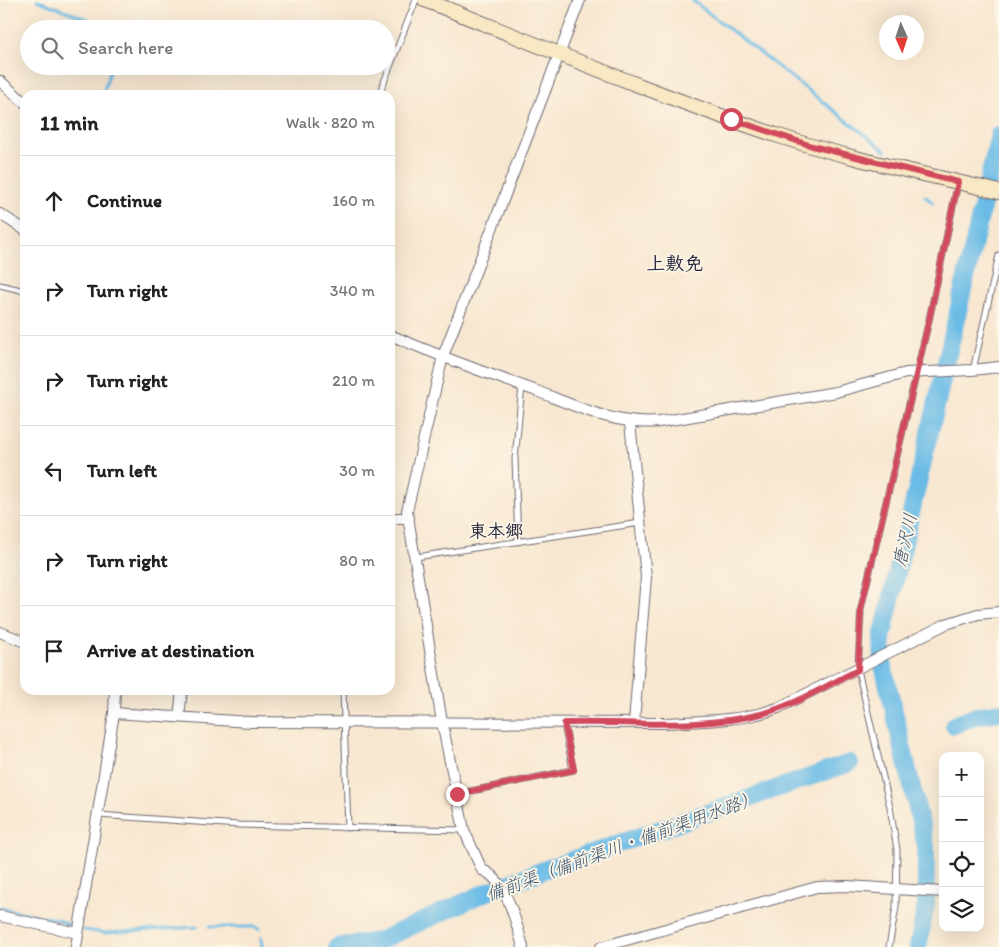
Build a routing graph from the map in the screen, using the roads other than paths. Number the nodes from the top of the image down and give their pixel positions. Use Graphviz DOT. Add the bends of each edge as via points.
graph roads {
  1 [pos="416,0"];
  2 [pos="425,0"];
  3 [pos="580,0"];
  4 [pos="559,53"];
  5 [pos="395,54"];
  6 [pos="387,75"];
  7 [pos="0,81"];
  8 [pos="381,90"];
  9 [pos="20,98"];
  10 [pos="960,182"];
  11 [pos="999,192"];
  12 [pos="0,214"];
  13 [pos="20,227"];
  14 [pos="999,255"];
  15 [pos="0,284"];
  16 [pos="20,290"];
  17 [pos="395,337"];
  18 [pos="442,356"];
  19 [pos="999,367"];
  20 [pos="970,370"];
  21 [pos="918,372"];
  22 [pos="522,386"];
  23 [pos="630,424"];
  24 [pos="395,518"];
  25 [pos="409,518"];
  26 [pos="640,523"];
  27 [pos="518,542"];
  28 [pos="416,557"];
  29 [pos="999,612"];
  30 [pos="0,632"];
  31 [pos="20,640"];
  32 [pos="861,669"];
  33 [pos="115,695"];
  34 [pos="181,695"];
  35 [pos="343,695"];
  36 [pos="114,712"];
  37 [pos="179,717"];
  38 [pos="344,722"];
  39 [pos="442,722"];
  40 [pos="634,722"];
  41 [pos="564,723"];
  42 [pos="457,794"];
  43 [pos="97,815"];
  44 [pos="348,828"];
  45 [pos="464,830"];
  46 [pos="900,890"];
  47 [pos="939,892"];
  48 [pos="0,916"];
  49 [pos="78,933"];
  50 [pos="76,947"];
  51 [pos="523,947"];
  52 [pos="601,947"];
  53 [pos="889,947"];
  1 -- 5 [label="lane"];
  2 -- 4 [label="street"];
  3 -- 4 [label="street"];
  4 -- 10 [label="street" via="783,137"];
  4 -- 18 [label="street"];
  6 -- 8 [label="lane"];
  7 -- 9 [label="street"];
  10 -- 11 [label="street"];
  10 -- 21 [label="lane"];
  12 -- 13 [label="street"];
  14 -- 20 [label="lane"];
  15 -- 16 [label="lane"];
  17 -- 18 [label="street"];
  18 -- 22 [label="street"];
  18 -- 25 [label="street" via="407,511"];
  19 -- 20 [label="street"];
  20 -- 21 [label="street"];
  21 -- 23 [label="street" via="836,392"];
  21 -- 32 [label="lane" via="861,608"];
  22 -- 23 [label="street"];
  22 -- 27 [label="lane" via="515,459"];
  23 -- 26 [label="street"];
  24 -- 25 [label="street"];
  25 -- 28 [label="street"];
  26 -- 27 [label="lane"];
  26 -- 40 [label="street" via="646,582"];
  27 -- 28 [label="lane"];
  28 -- 39 [label="street"];
  29 -- 32 [label="street" via="964,617"];
  30 -- 31 [label="street"];
  32 -- 40 [label="street" via="762,714 728,719"];
  32 -- 46 [label="lane" via="895,830"];
  33 -- 36 [label="street"];
  34 -- 37 [label="street"];
  35 -- 38 [label="lane"];
  36 -- 37 [label="street"];
  36 -- 43 [label="street"];
  37 -- 38 [label="street" via="250,722"];
  38 -- 39 [label="street"];
  38 -- 44 [label="lane"];
  39 -- 41 [label="street"];
  39 -- 42 [label="street"];
  40 -- 41 [label="street"];
  41 -- 42 [label="lane" via="574,770"];
  42 -- 45 [label="street"];
  43 -- 44 [label="lane" via="239,825"];
  43 -- 49 [label="street"];
  44 -- 45 [label="lane"];
  45 -- 51 [label="street" via="482,870 488,872 504,893"];
  46 -- 47 [label="street"];
  46 -- 52 [label="street" via="818,887"];
  46 -- 53 [label="lane"];
  48 -- 49 [label="street"];
  49 -- 50 [label="street"];
}
